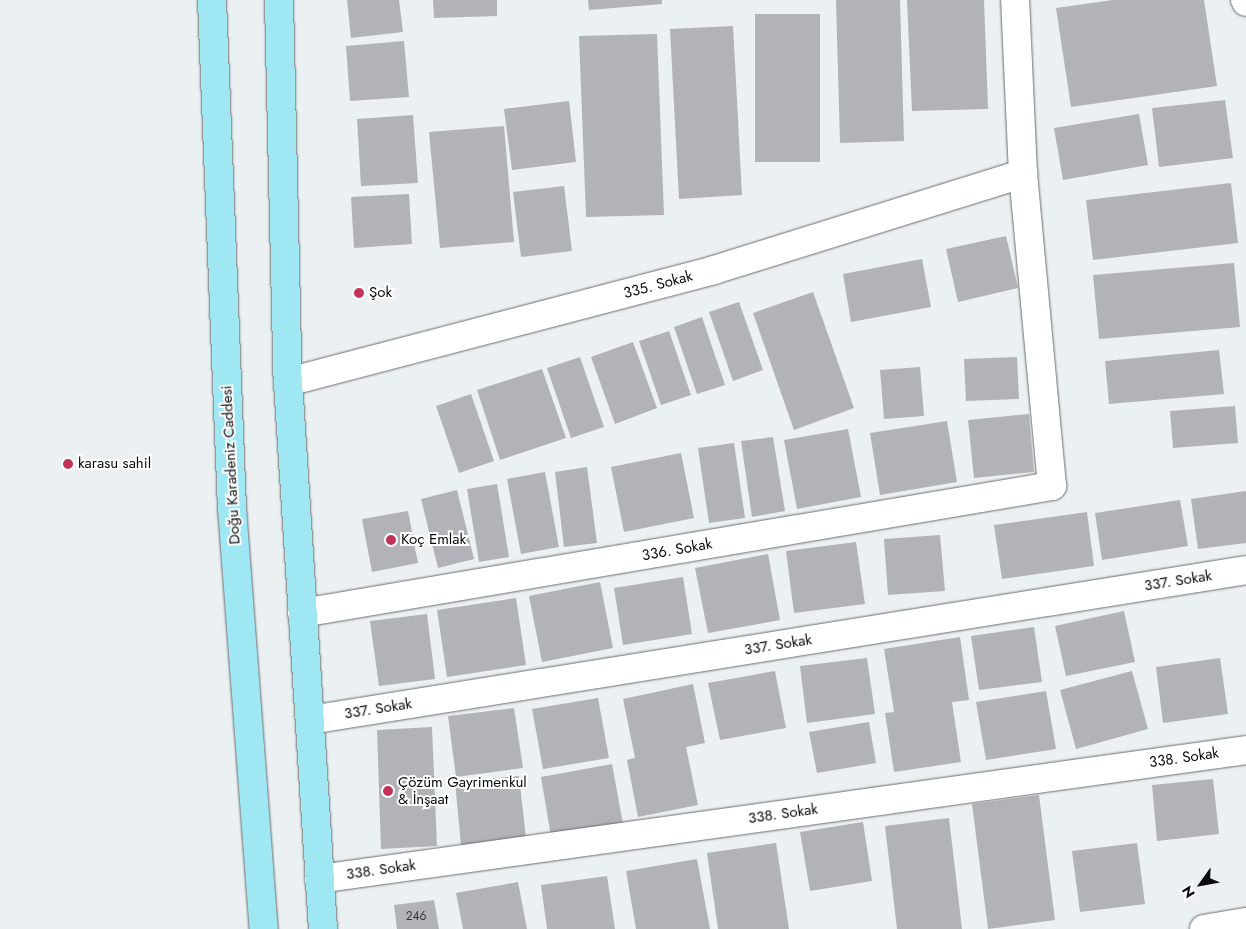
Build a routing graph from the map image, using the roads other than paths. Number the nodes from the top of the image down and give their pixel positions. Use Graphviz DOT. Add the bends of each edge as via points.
graph roads {
  1 [pos="212,0"];
  2 [pos="280,0"];
  3 [pos="1015,0"];
  4 [pos="1024,174"];
  5 [pos="288,382"];
  6 [pos="1246,570"];
  7 [pos="302,613"];
  8 [pos="310,720"];
  9 [pos="1246,750"];
  10 [pos="319,879"];
  11 [pos="1246,922"];
  12 [pos="264,929"];
  13 [pos="323,929"];
  14 [pos="1204,929"];
  1 -- 12 [label="main road, Doğu Karadeniz Caddesi" via="232,508"];
  2 -- 5 [label="main road"];
  3 -- 4 [label="street"];
  4 -- 5 [label="street, 335. Sokak" via="714,270"];
  4 -- 7 [label="street, 336. Sokak" via="1052,486"];
  5 -- 7 [label="main road"];
  6 -- 8 [label="street, 337. Sokak"];
  7 -- 8 [label="main road"];
  8 -- 10 [label="main road"];
  9 -- 10 [label="street, 338. Sokak"];
  10 -- 13 [label="main road"];
  11 -- 14 [label="street"];
}
